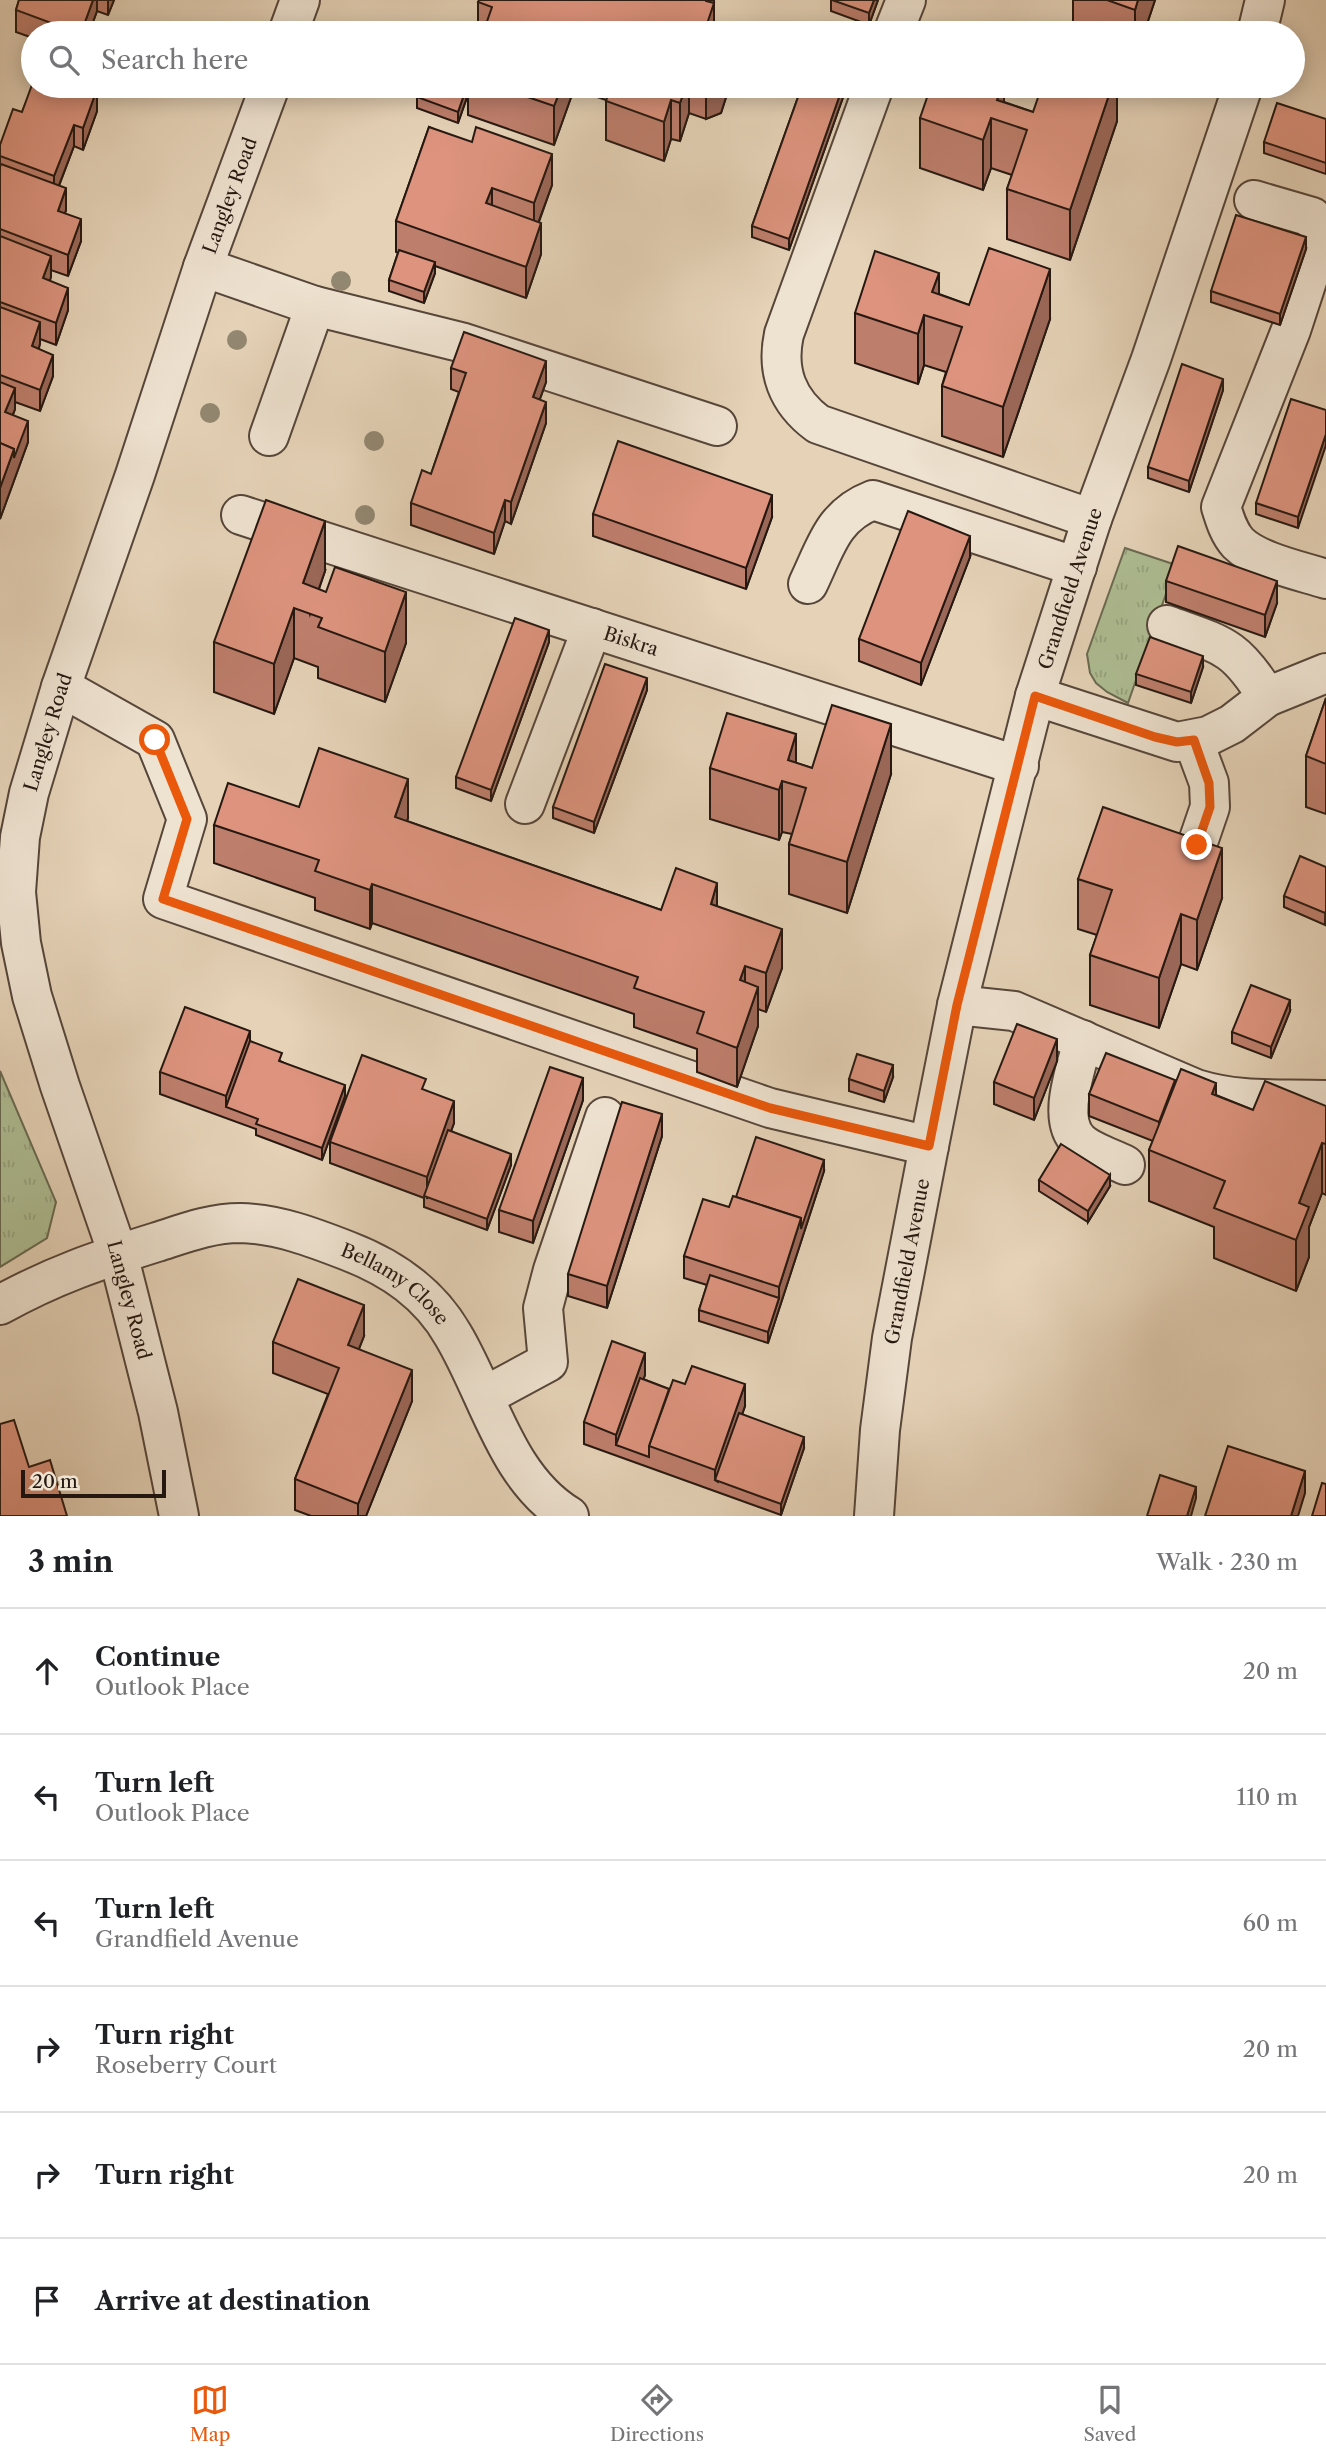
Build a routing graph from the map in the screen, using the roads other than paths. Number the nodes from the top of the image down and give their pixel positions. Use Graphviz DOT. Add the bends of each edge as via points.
graph roads {
  1 [pos="300,0"];
  2 [pos="905,0"];
  3 [pos="1265,0"];
  4 [pos="292,21"];
  5 [pos="897,21"];
  6 [pos="1260,21"];
  7 [pos="266,98"];
  8 [pos="870,98"];
  9 [pos="1239,98"];
  10 [pos="1254,200"];
  11 [pos="203,267"];
  12 [pos="315,306"];
  13 [pos="717,426"];
  14 [pos="269,436"];
  15 [pos="241,515"];
  16 [pos="1092,519"];
  17 [pos="1077,567"];
  18 [pos="1326,579"];
  19 [pos="808,584"];
  20 [pos="1167,625"];
  21 [pos="592,628"];
  22 [pos="1326,673"];
  23 [pos="61,687"];
  24 [pos="1035,696"];
  25 [pos="1267,697"];
  26 [pos="1194,740"];
  27 [pos="1019,766"];
  28 [pos="524,804"];
  29 [pos="1197,845"];
  30 [pos="8,887"];
  31 [pos="957,1005"];
  32 [pos="1083,1040"];
  33 [pos="1326,1100"];
  34 [pos="605,1117"];
  35 [pos="929,1146"];
  36 [pos="1125,1165"];
  37 [pos="118,1254"];
  38 [pos="0,1305"];
  39 [pos="485,1396"];
  40 [pos="179,1516"];
  41 [pos="569,1516"];
  42 [pos="874,1516"];
  1 -- 4 [label="street"];
  2 -- 5 [label="street"];
  3 -- 6 [label="street"];
  7 -- 11 [label="street, Langley Road"];
  8 -- 16 [label="street" via="783,334 780,367 784,383 803,413 818,424"];
  9 -- 16 [label="street, Grandfield Avenue"];
  10 -- 18 [label="street" via="1312,217 1322,235 1291,330 1222,507 1237,541 1252,553"];
  11 -- 12 [label="street"];
  11 -- 23 [label="street, Langley Road"];
  12 -- 13 [label="street" via="464,343"];
  12 -- 14 [label="street"];
  15 -- 21 [label="street, Biskra"];
  16 -- 17 [label="street, Grandfield Avenue"];
  17 -- 19 [label="street" via="873,500 855,507 838,522"];
  17 -- 24 [label="street, Grandfield Avenue"];
  20 -- 25 [label="street" via="1236,654"];
  21 -- 27 [label="street, Biskra"];
  21 -- 28 [label="street"];
  22 -- 25 [label="street"];
  23 -- 30 [label="street, Langley Road" via="29,793"];
  23 -- 35 [label="street" via="155,740 187,819 163,899 770,1108"];
  24 -- 26 [label="street" via="1155,737"];
  24 -- 27 [label="street, Grandfield Avenue"];
  25 -- 26 [label="street" via="1232,724"];
  26 -- 29 [label="street" via="1209,783 1210,807"];
  27 -- 31 [label="street, Grandfield Avenue"];
  30 -- 37 [label="street, Langley Road" via="32,996"];
  31 -- 32 [label="street" via="1014,1011"];
  31 -- 35 [label="street, Grandfield Avenue"];
  32 -- 33 [label="street" via="1220,1096"];
  32 -- 36 [label="street" via="1067,1108 1072,1131 1080,1142"];
  34 -- 39 [label="street" via="543,1308 548,1362"];
  35 -- 42 [label="street, Grandfield Avenue" via="892,1338"];
  37 -- 38 [label="street, Bellamy Close" via="38,1284"];
  37 -- 39 [label="street, Bellamy Close" via="212,1224 280,1227 319,1239 378,1263 409,1282 453,1333"];
  37 -- 40 [label="street, Langley Road"];
  39 -- 41 [label="street, Bellamy Close" via="521,1470 547,1501"];
}
